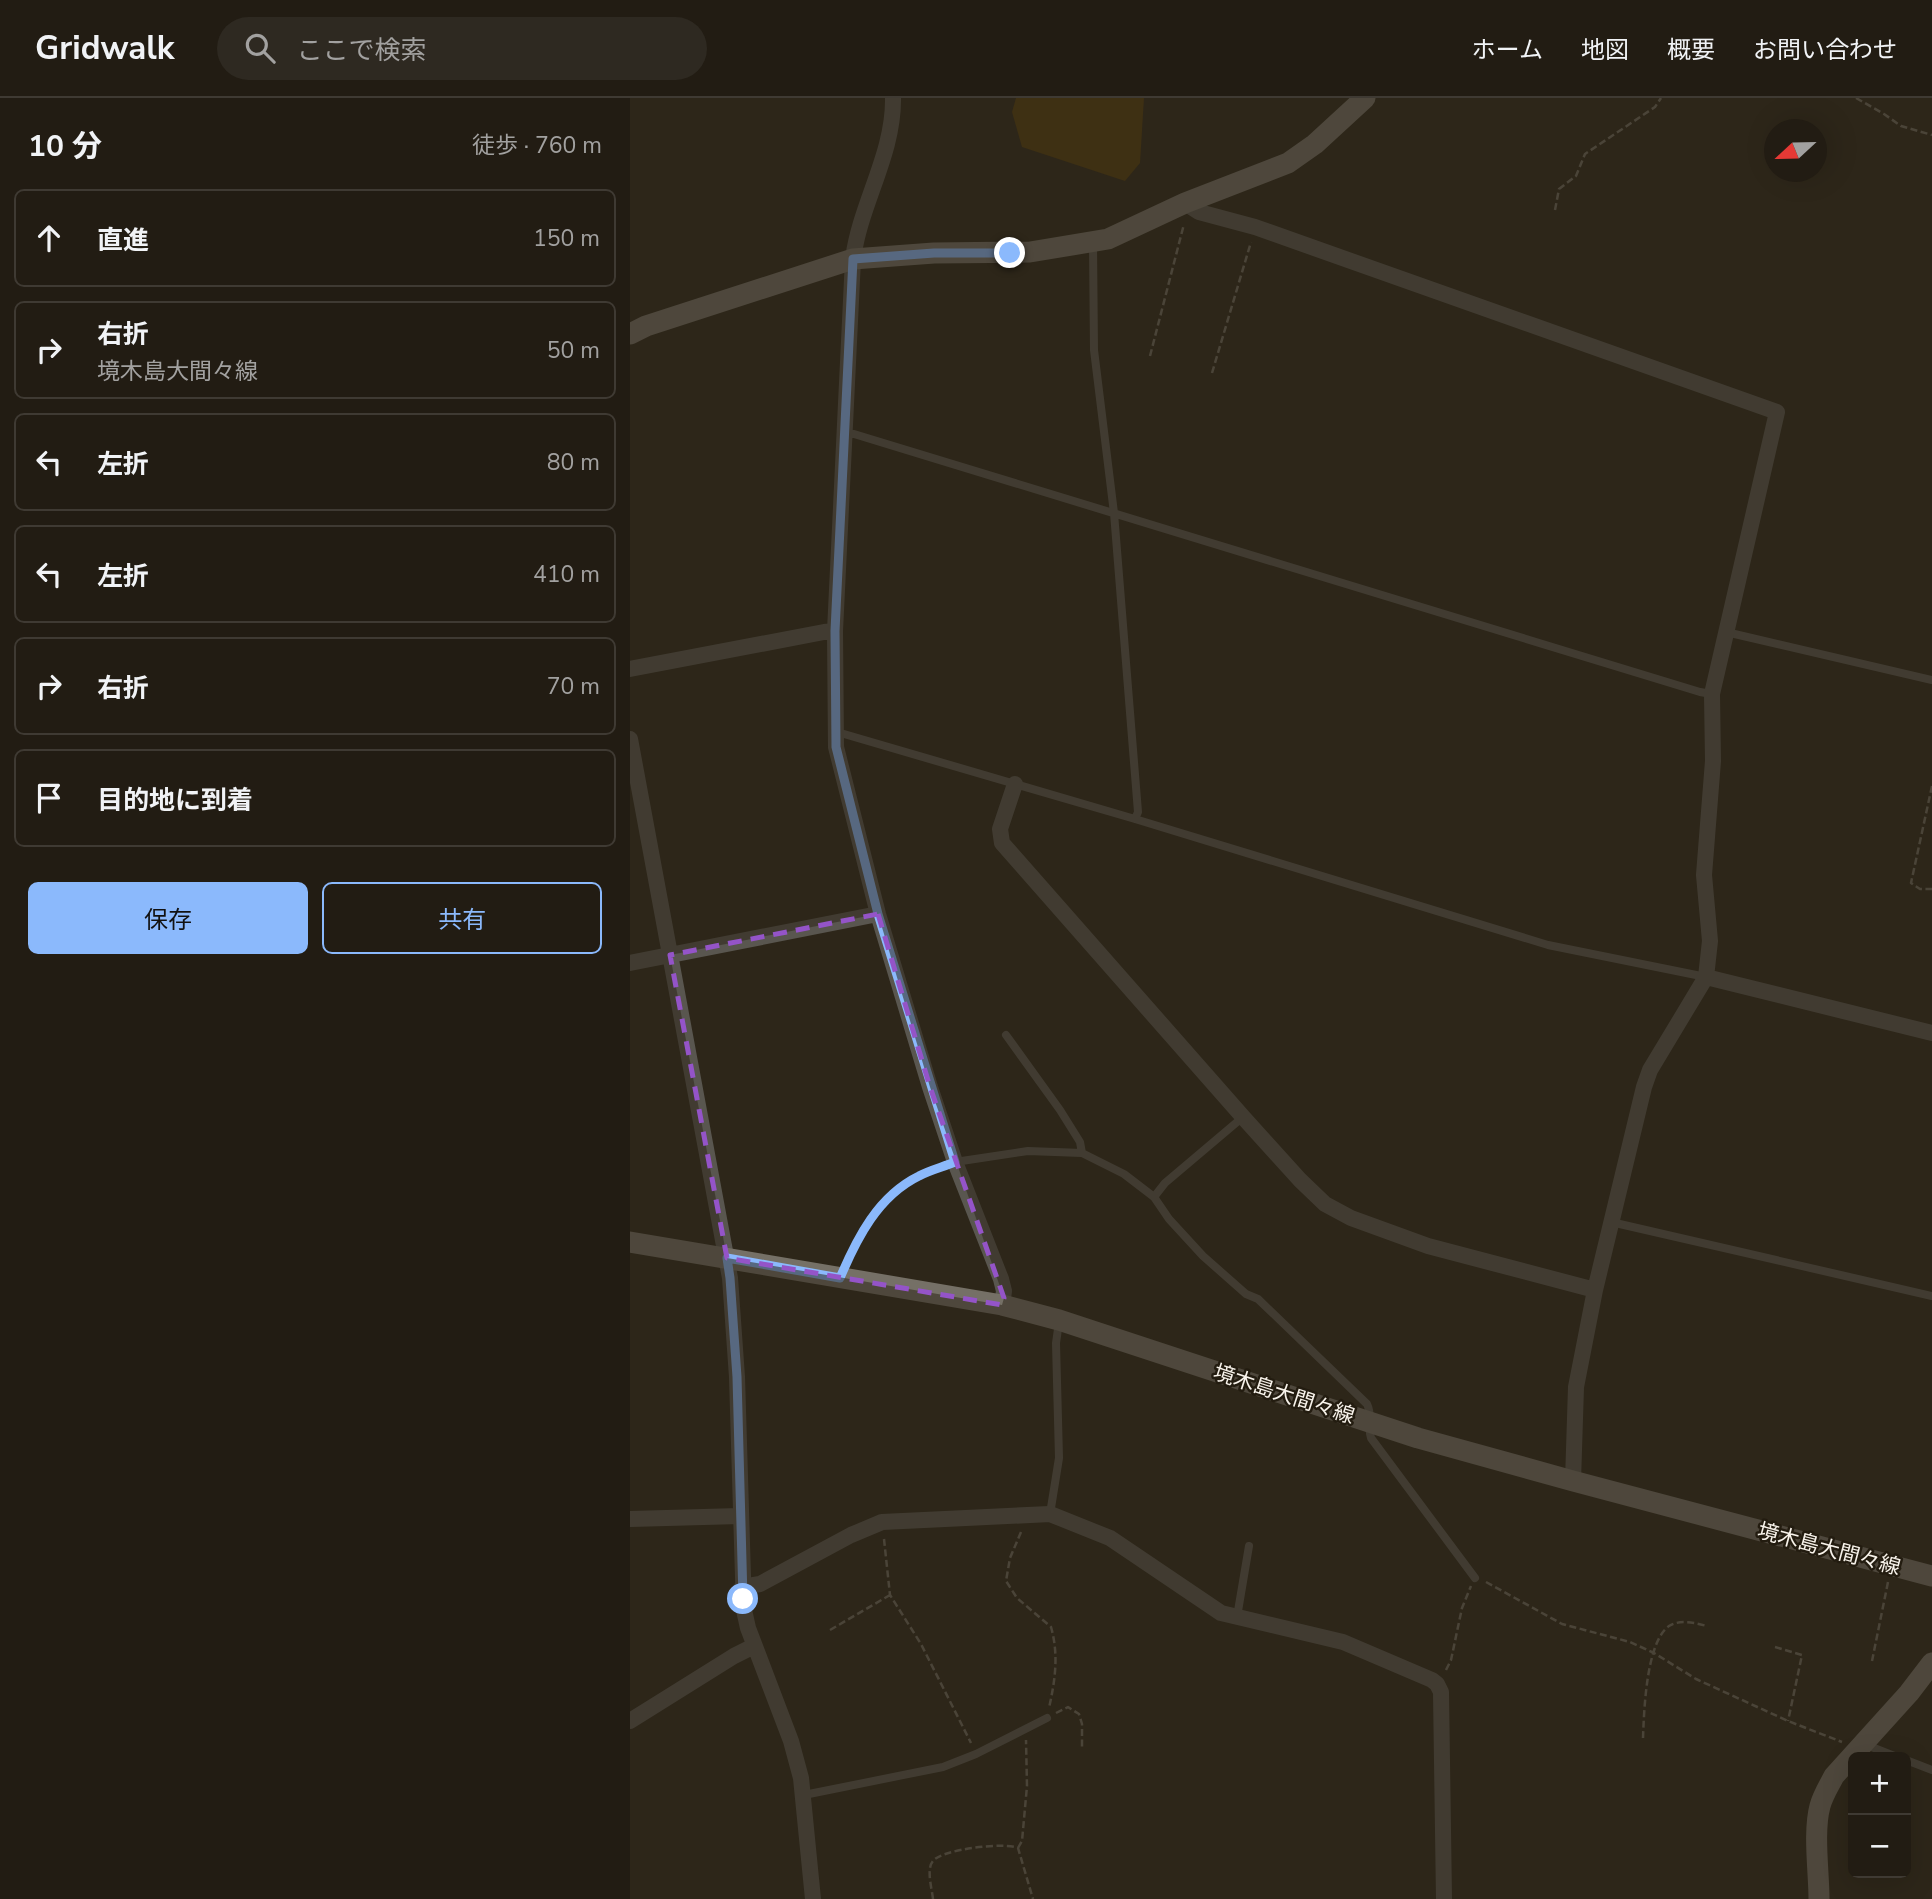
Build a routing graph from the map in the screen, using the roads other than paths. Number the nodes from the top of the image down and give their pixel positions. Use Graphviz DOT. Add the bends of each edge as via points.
graph roads {
  1 [pos="893,98"];
  2 [pos="1365,98"];
  3 [pos="1192,208"];
  4 [pos="1094,243"];
  5 [pos="853,259"];
  6 [pos="630,334"];
  7 [pos="844,434"];
  8 [pos="1114,513"];
  9 [pos="835,631"];
  10 [pos="1726,632"];
  11 [pos="630,669"];
  12 [pos="1932,680"];
  13 [pos="1712,694"];
  14 [pos="834,734"];
  15 [pos="630,739"];
  16 [pos="1015,784"];
  17 [pos="1135,819"];
  18 [pos="878,914"];
  19 [pos="670,955"];
  20 [pos="630,963"];
  21 [pos="1706,977"];
  22 [pos="1932,1033"];
  23 [pos="1006,1035"];
  24 [pos="1243,1117"];
  25 [pos="1082,1153"];
  26 [pos="955,1162"];
  27 [pos="1154,1197"];
  28 [pos="1611,1222"];
  29 [pos="630,1242"];
  30 [pos="727,1258"];
  31 [pos="1595,1290"];
  32 [pos="1932,1296"];
  33 [pos="1002,1305"];
  34 [pos="1059,1320"];
  35 [pos="1370,1421"];
  36 [pos="1573,1481"];
  37 [pos="1050,1514"];
  38 [pos="740,1516"];
  39 [pos="630,1519"];
  40 [pos="1249,1546"];
  41 [pos="1932,1576"];
  42 [pos="1475,1578"];
  43 [pos="742,1587"];
  44 [pos="1237,1617"];
  45 [pos="754,1646"];
  46 [pos="1932,1662"];
  47 [pos="1047,1718"];
  48 [pos="630,1721"];
  49 [pos="1860,1746"];
  50 [pos="1883,1752"];
  51 [pos="1911,1762"];
  52 [pos="1932,1770"];
  53 [pos="804,1795"];
  54 [pos="813,1899"];
  55 [pos="1444,1899"];
  56 [pos="1819,1899"];
  1 -- 5 [label="street" via="887,140"];
  2 -- 3 [label="main road" via="1288,163"];
  3 -- 4 [label="main road"];
  3 -- 10 [label="street" via="1776,412"];
  4 -- 5 [label="main road" via="1030,252"];
  4 -- 8 [label="lane" via="1094,350"];
  5 -- 6 [label="main road"];
  5 -- 7 [label="street"];
  7 -- 8 [label="lane"];
  7 -- 9 [label="street"];
  8 -- 13 [label="lane"];
  8 -- 17 [label="lane"];
  9 -- 11 [label="street"];
  9 -- 14 [label="street"];
  10 -- 12 [label="lane"];
  10 -- 13 [label="street"];
  13 -- 21 [label="street" via="1713,761 1704,875 1710,941"];
  14 -- 16 [label="lane"];
  14 -- 18 [label="street"];
  15 -- 19 [label="street"];
  16 -- 17 [label="lane"];
  16 -- 24 [label="street" via="1000,829 1002,843"];
  17 -- 21 [label="lane" via="1548,945"];
  18 -- 19 [label="street"];
  18 -- 26 [label="street"];
  19 -- 20 [label="street"];
  19 -- 30 [label="street"];
  21 -- 22 [label="street"];
  21 -- 28 [label="street" via="1650,1070"];
  23 -- 25 [label="lane" via="1060,1110"];
  24 -- 27 [label="lane"];
  24 -- 31 [label="street" via="1300,1180 1336,1211 1428,1246"];
  25 -- 26 [label="lane" via="1028,1151"];
  25 -- 27 [label="lane" via="1124,1174"];
  26 -- 33 [label="street" via="1001,1279"];
  27 -- 35 [label="lane" via="1203,1256 1258,1299 1356,1391 1371,1412"];
  28 -- 31 [label="street"];
  28 -- 32 [label="lane"];
  29 -- 30 [label="main road, 境木島大間々線"];
  30 -- 33 [label="main road, 境木島大間々線"];
  30 -- 38 [label="street" via="737,1377"];
  31 -- 36 [label="street" via="1576,1387"];
  33 -- 34 [label="main road, 境木島大間々線"];
  34 -- 35 [label="main road, 境木島大間々線"];
  34 -- 37 [label="lane" via="1059,1458"];
  35 -- 36 [label="main road, 境木島大間々線"];
  35 -- 42 [label="lane" via="1371,1438"];
  36 -- 41 [label="main road, 境木島大間々線"];
  37 -- 43 [label="street" via="882,1522 760,1584"];
  37 -- 44 [label="street" via="1110,1538 1208,1606"];
  38 -- 39 [label="street"];
  38 -- 43 [label="street"];
  40 -- 44 [label="lane"];
  43 -- 45 [label="street"];
  44 -- 55 [label="street" via="1343,1642 1437,1684 1441,1692"];
  45 -- 48 [label="street"];
  45 -- 53 [label="street" via="791,1741"];
  46 -- 49 [label="main road"];
  47 -- 53 [label="lane" via="943,1767"];
  49 -- 50 [label="lane"];
  49 -- 56 [label="main road" via="1834,1776 1819,1808"];
  51 -- 52 [label="lane"];
  53 -- 54 [label="street"];
}
